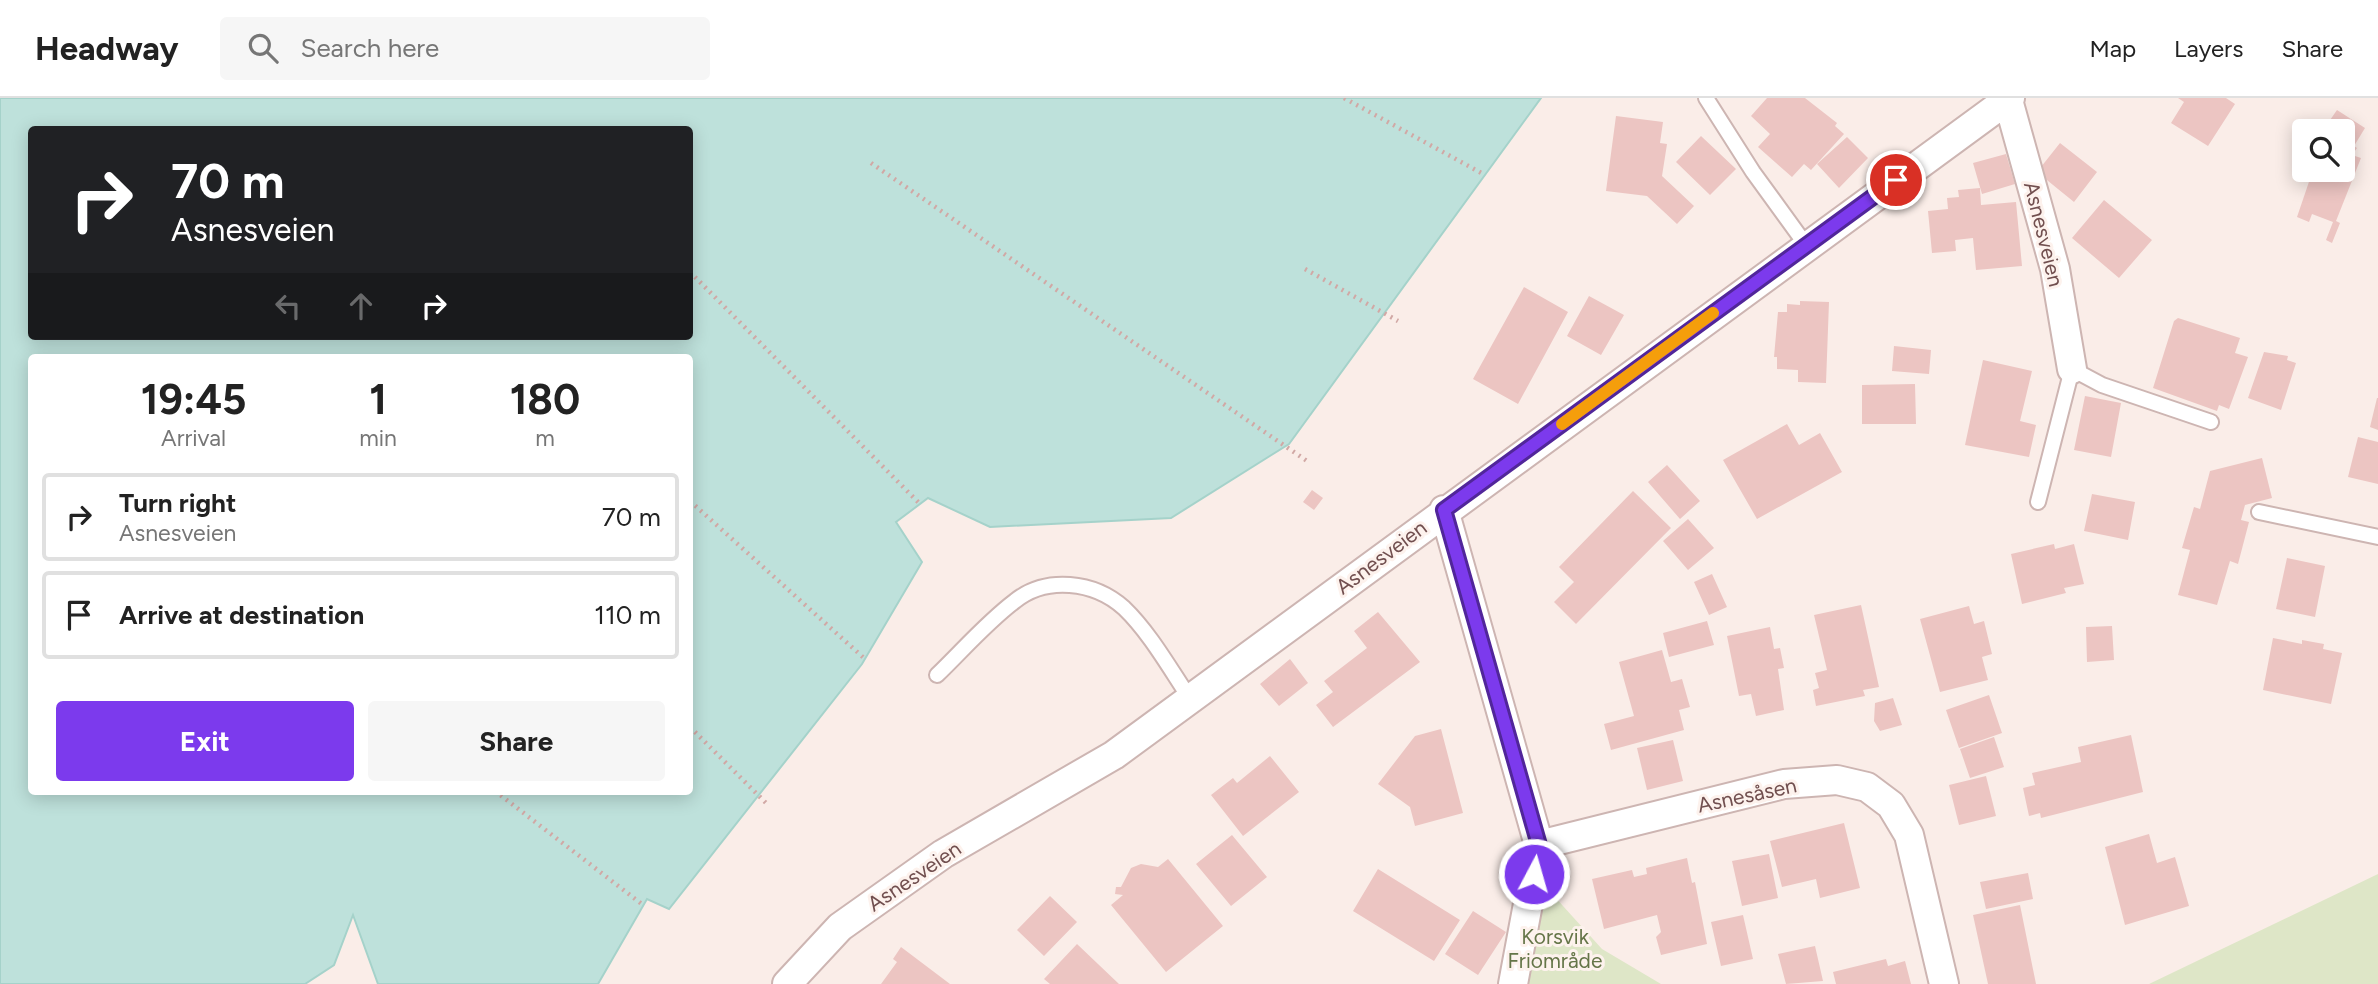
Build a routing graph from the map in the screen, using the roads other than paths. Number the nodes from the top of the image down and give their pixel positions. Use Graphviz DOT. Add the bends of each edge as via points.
graph roads {
  1 [pos="1706,98"];
  2 [pos="2009,99"];
  3 [pos="1806,245"];
  4 [pos="2072,369"];
  5 [pos="2211,422"];
  6 [pos="2038,502"];
  7 [pos="1444,510"];
  8 [pos="2259,512"];
  9 [pos="2378,537"];
  10 [pos="937,676"];
  11 [pos="1191,699"];
  12 [pos="1539,845"];
  13 [pos="787,984"];
  14 [pos="1513,984"];
  15 [pos="1944,984"];
  1 -- 3 [label="lane"];
  2 -- 3 [label="street, Asnesveien"];
  2 -- 4 [label="street, Asnesveien" via="2055,269"];
  3 -- 7 [label="street, Asnesveien"];
  4 -- 5 [label="lane" via="2102,385"];
  4 -- 6 [label="lane"];
  7 -- 11 [label="street, Asnesveien"];
  7 -- 12 [label="street"];
  8 -- 9 [label="lane"];
  10 -- 11 [label="lane" via="1015,600 1038,587 1062,584 1089,588 1123,607"];
  11 -- 13 [label="street, Asnesveien" via="1114,755 943,854 840,927"];
  12 -- 14 [label="street"];
  12 -- 15 [label="street, Asnesåsen" via="1784,784 1837,780 1867,787 1891,805 1909,835"];
}
